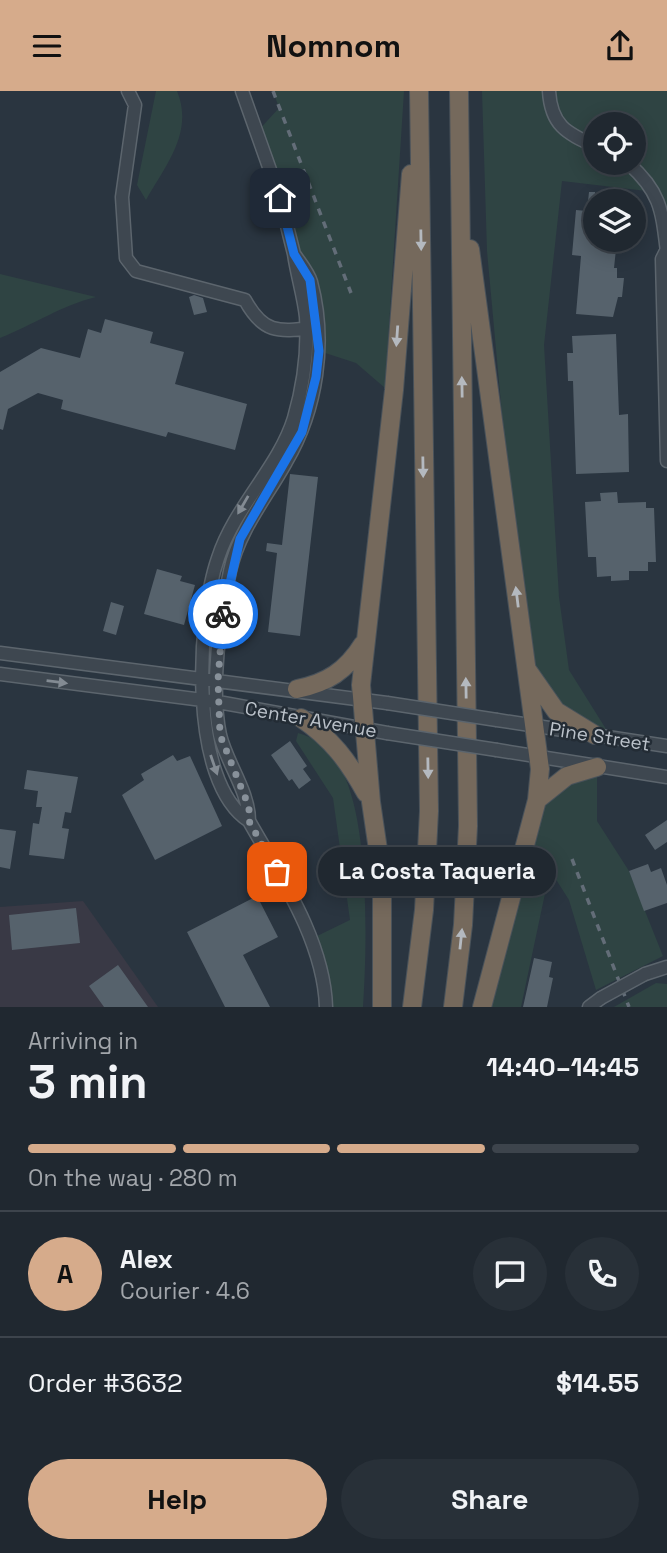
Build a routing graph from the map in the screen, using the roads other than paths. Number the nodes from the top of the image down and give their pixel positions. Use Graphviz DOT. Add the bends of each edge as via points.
graph roads {
  1 [pos="128,91"];
  2 [pos="242,91"];
  3 [pos="419,91"];
  4 [pos="459,91"];
  5 [pos="549,91"];
  6 [pos="419,122"];
  7 [pos="583,141"];
  8 [pos="460,161"];
  9 [pos="639,175"];
  10 [pos="667,252"];
  11 [pos="311,328"];
  12 [pos="667,461"];
  13 [pos="365,641"];
  14 [pos="0,653"];
  15 [pos="525,665"];
  16 [pos="0,674"];
  17 [pos="202,678"];
  18 [pos="218,680"];
  19 [pos="296,689"];
  20 [pos="361,699"];
  21 [pos="201,700"];
  22 [pos="218,702"];
  23 [pos="301,718"];
  24 [pos="533,726"];
  25 [pos="363,729"];
  26 [pos="595,735"];
  27 [pos="667,746"];
  28 [pos="539,757"];
  29 [pos="597,767"];
  30 [pos="667,777"];
  31 [pos="537,800"];
  32 [pos="371,802"];
  33 [pos="249,821"];
  34 [pos="667,967"];
  35 [pos="326,1007"];
  36 [pos="382,1007"];
  37 [pos="412,1007"];
  38 [pos="453,1007"];
  39 [pos="482,1007"];
  40 [pos="589,1007"];
  1 -- 11 [label="street" via="135,105 122,197 126,258 136,271 245,300 267,328"];
  2 -- 11 [label="street" via="280,198 294,254 310,280"];
  3 -- 6 [label="highway"];
  4 -- 8 [label="highway"];
  5 -- 7 [label="street" via="550,110 558,123"];
  6 -- 13 [label="highway, one-way"];
  6 -- 37 [label="highway, one-way" via="429,811 424,910"];
  15 -- 8 [label="highway, one-way"];
  38 -- 8 [label="highway, one-way" via="468,826"];
  9 -- 10 [label="street" via="655,192 663,213"];
  10 -- 12 [label="street" via="662,258"];
  11 -- 17 [label="street, one-way" via="284,442 236,516 218,558"];
  11 -- 18 [label="street" via="316,377 302,432 240,539 231,569"];
  13 -- 19 [label="highway" via="336,675"];
  13 -- 20 [label="highway"];
  14 -- 17 [label="street, Center Avenue"];
  15 -- 24 [label="highway"];
  15 -- 26 [label="highway" via="556,711"];
  16 -- 21 [label="street, Center Avenue, one-way"];
  17 -- 18 [label="street, Center Avenue"];
  17 -- 21 [label="street"];
  18 -- 19 [label="street, Center Avenue"];
  18 -- 22 [label="street"];
  19 -- 20 [label="street, Center Avenue"];
  20 -- 24 [label="street, Center Avenue, bridge"];
  20 -- 25 [label="highway"];
  21 -- 22 [label="street, Center Avenue"];
  21 -- 33 [label="street, one-way" via="208,746 223,788 236,813"];
  22 -- 23 [label="street, Center Avenue"];
  22 -- 33 [label="street" via="220,735 249,807"];
  23 -- 25 [label="street, Center Avenue"];
  23 -- 32 [label="highway" via="326,735 346,757"];
  24 -- 26 [label="street, Pine Street"];
  24 -- 28 [label="highway"];
  25 -- 28 [label="street, Center Avenue, bridge"];
  25 -- 32 [label="highway"];
  26 -- 27 [label="street, Pine Street"];
  28 -- 29 [label="street, Pine Street"];
  28 -- 31 [label="highway"];
  29 -- 30 [label="street, Pine Street"];
  29 -- 31 [label="highway" via="567,776"];
  31 -- 39 [label="highway"];
  32 -- 36 [label="highway" via="382,877"];
  33 -- 35 [label="street" via="310,940 322,973"];
  34 -- 40 [label="street, bridge"];
}
